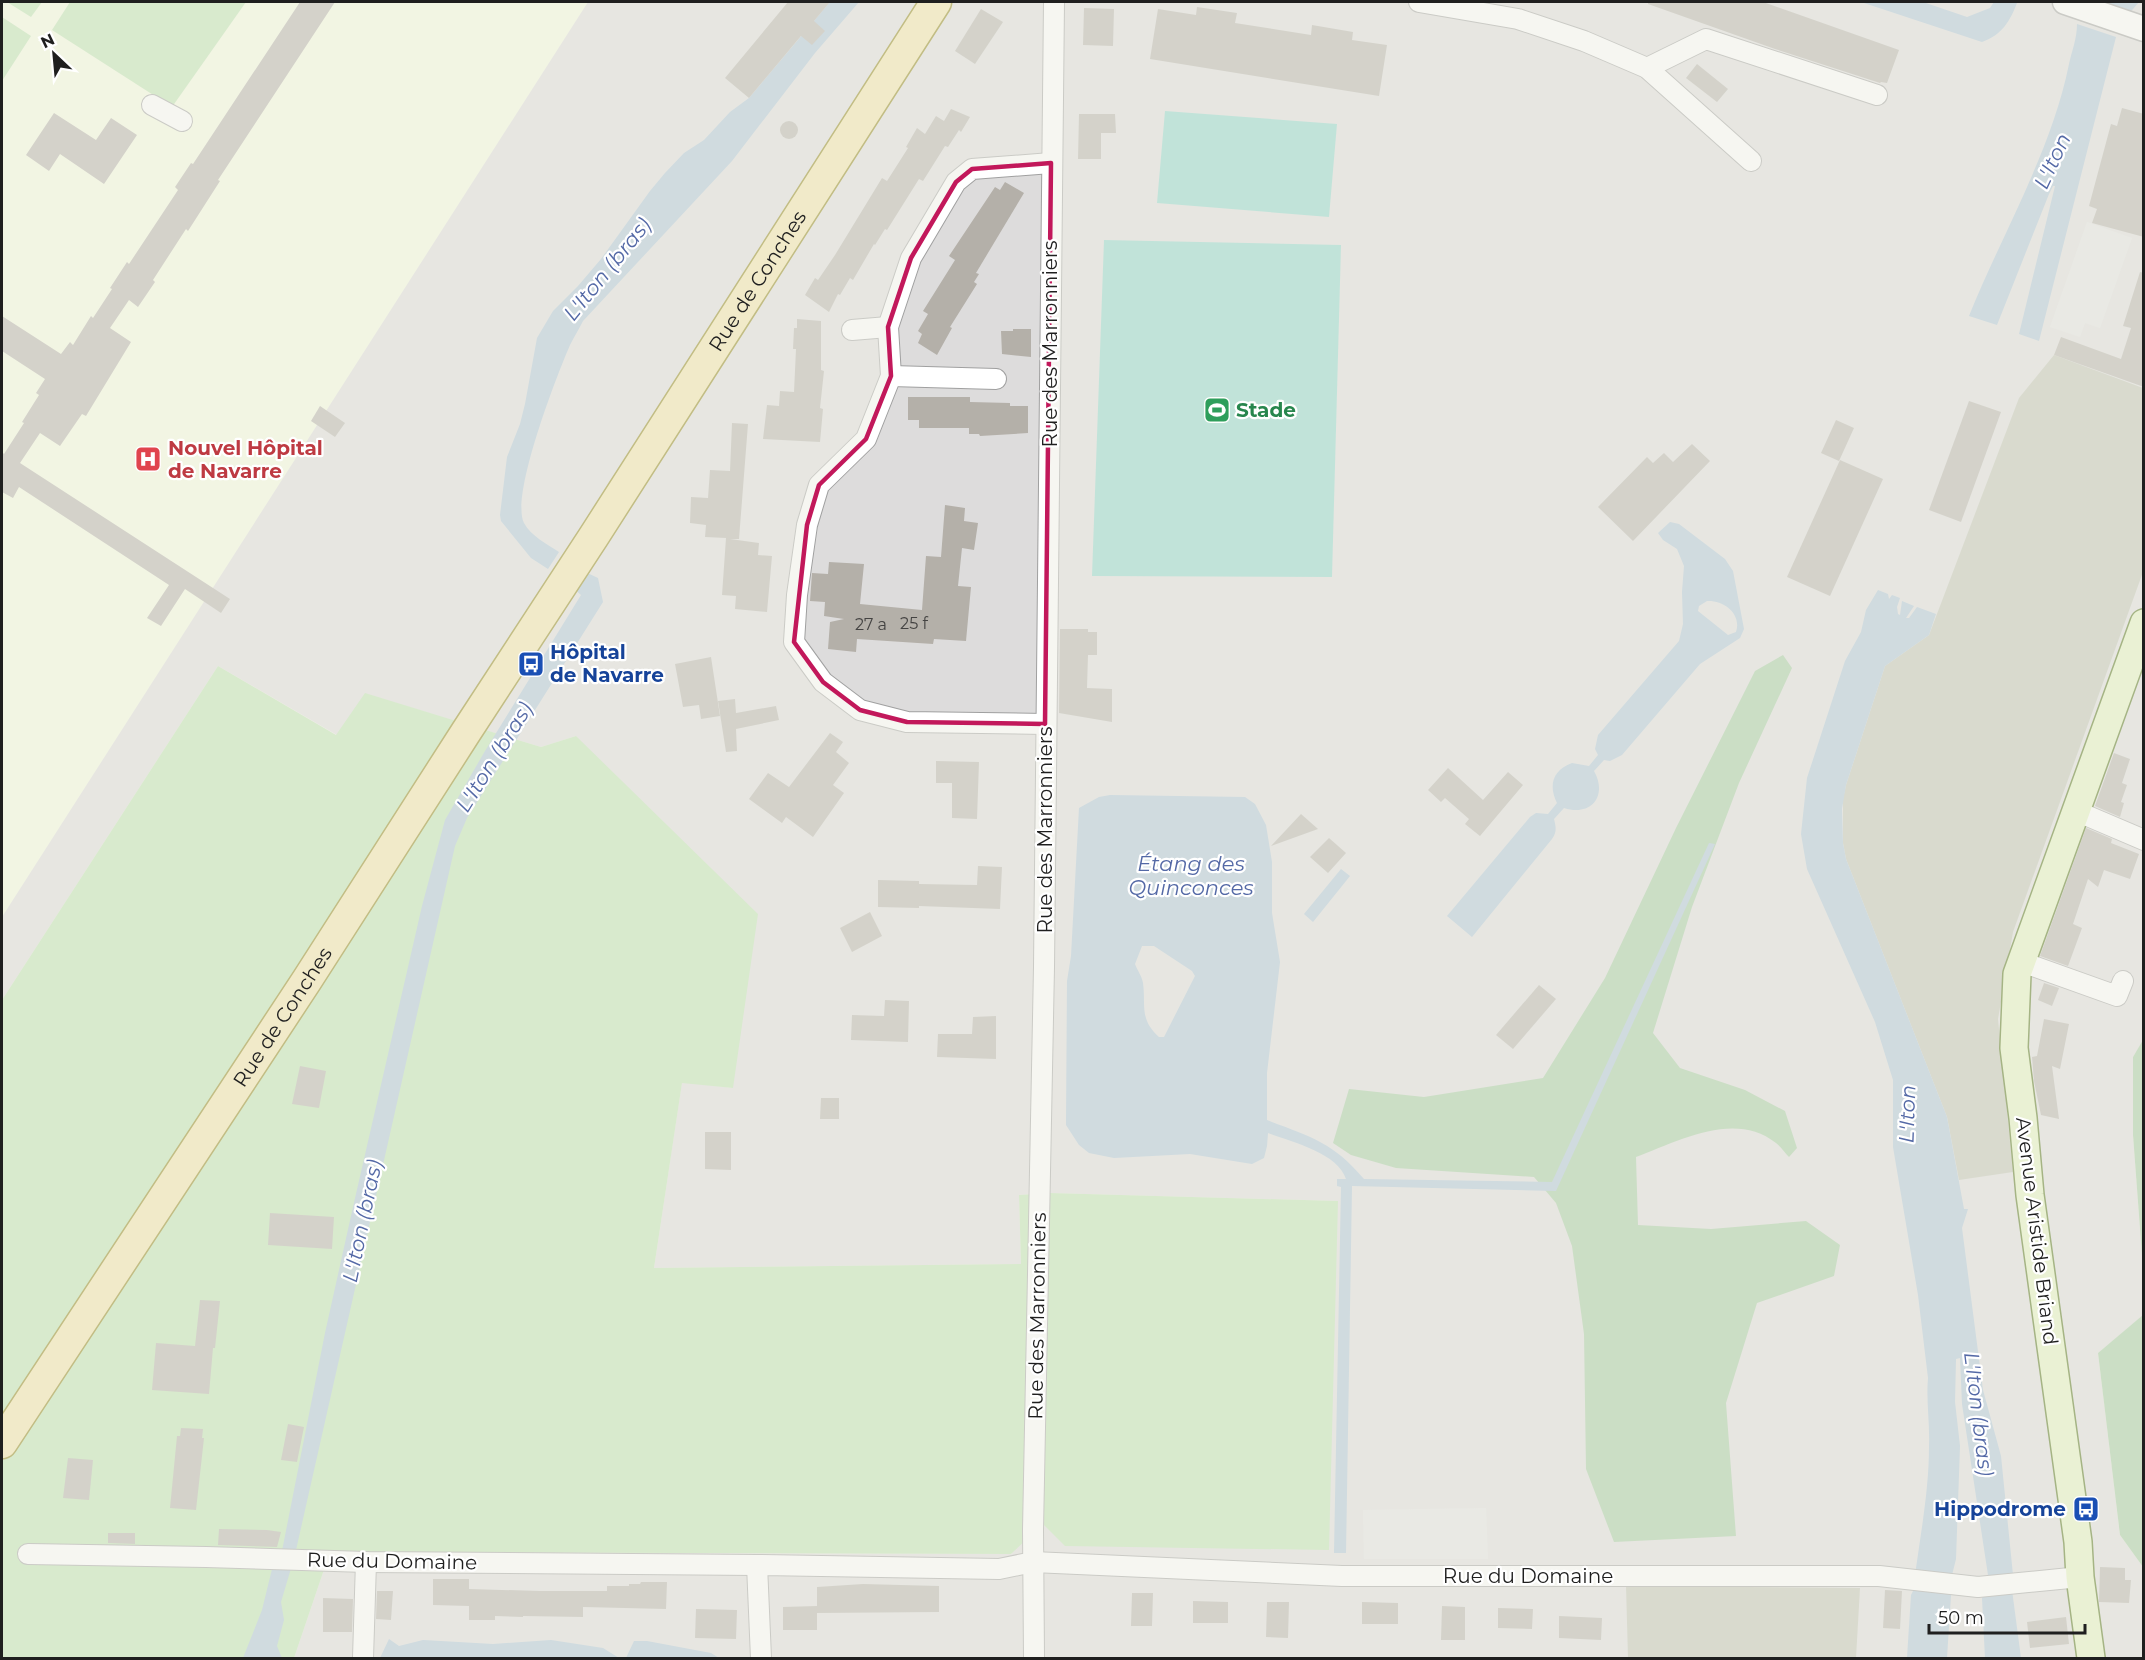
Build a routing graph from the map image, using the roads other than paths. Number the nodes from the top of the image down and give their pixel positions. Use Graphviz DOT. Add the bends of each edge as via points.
graph roads {
  1 [pos="936,2"];
  2 [pos="1054,2"];
  3 [pos="1419,2"];
  4 [pos="2071,4"];
  5 [pos="1521,10"];
  6 [pos="2135,26"];
  7 [pos="1647,68"];
  8 [pos="1877,95"];
  9 [pos="152,105"];
  10 [pos="182,121"];
  11 [pos="1751,160"];
  12 [pos="1051,163"];
  13 [pos="888,327"];
  14 [pos="852,330"];
  15 [pos="891,375"];
  16 [pos="996,379"];
  17 [pos="2144,623"];
  18 [pos="1045,724"];
  19 [pos="2076,811"];
  20 [pos="2144,840"];
  21 [pos="2022,962"];
  22 [pos="2123,981"];
  23 [pos="2,1443"];
  24 [pos="28,1554"];
  25 [pos="366,1562"];
  26 [pos="1033,1562"];
  27 [pos="757,1565"];
  28 [pos="2080,1577"];
  29 [pos="363,1659"];
  30 [pos="760,1659"];
  31 [pos="1034,1659"];
  32 [pos="2091,1659"];
  1 -- 23 [label="main road, Rue de Conches" via="580,559"];
  2 -- 12 [label="street, Rue des Marronniers"];
  3 -- 5 [label="street"];
  4 -- 6 [label="street"];
  5 -- 7 [label="street"];
  7 -- 8 [label="street" via="1706,39"];
  7 -- 11 [label="street"];
  9 -- 10 [label="street"];
  12 -- 13 [label="street" via="972,169 956,182 911,258"];
  12 -- 18 [label="street, Rue des Marronniers"];
  13 -- 14 [label="street"];
  13 -- 15 [label="street"];
  15 -- 16 [label="street"];
  15 -- 18 [label="street" via="866,440 819,485 807,525 794,642 823,682 860,710 907,722"];
  17 -- 19 [label="main road, Avenue Aristide Briand"];
  18 -- 26 [label="street, Rue des Marronniers"];
  19 -- 20 [label="street"];
  19 -- 21 [label="main road, Avenue Aristide Briand"];
  21 -- 22 [label="street" via="2117,996"];
  21 -- 28 [label="main road, Avenue Aristide Briand" via="2017,974 2014,1048"];
  24 -- 25 [label="street, Rue du Domaine"];
  25 -- 27 [label="street, Rue du Domaine"];
  25 -- 29 [label="street"];
  26 -- 27 [label="street, Rue du Domaine" via="999,1569"];
  26 -- 28 [label="street, Rue du Domaine" via="1342,1576 1879,1576 1968,1586"];
  26 -- 31 [label="street, Rue des Marronniers"];
  27 -- 30 [label="street"];
  28 -- 32 [label="main road, Avenue Aristide Briand"];
}
